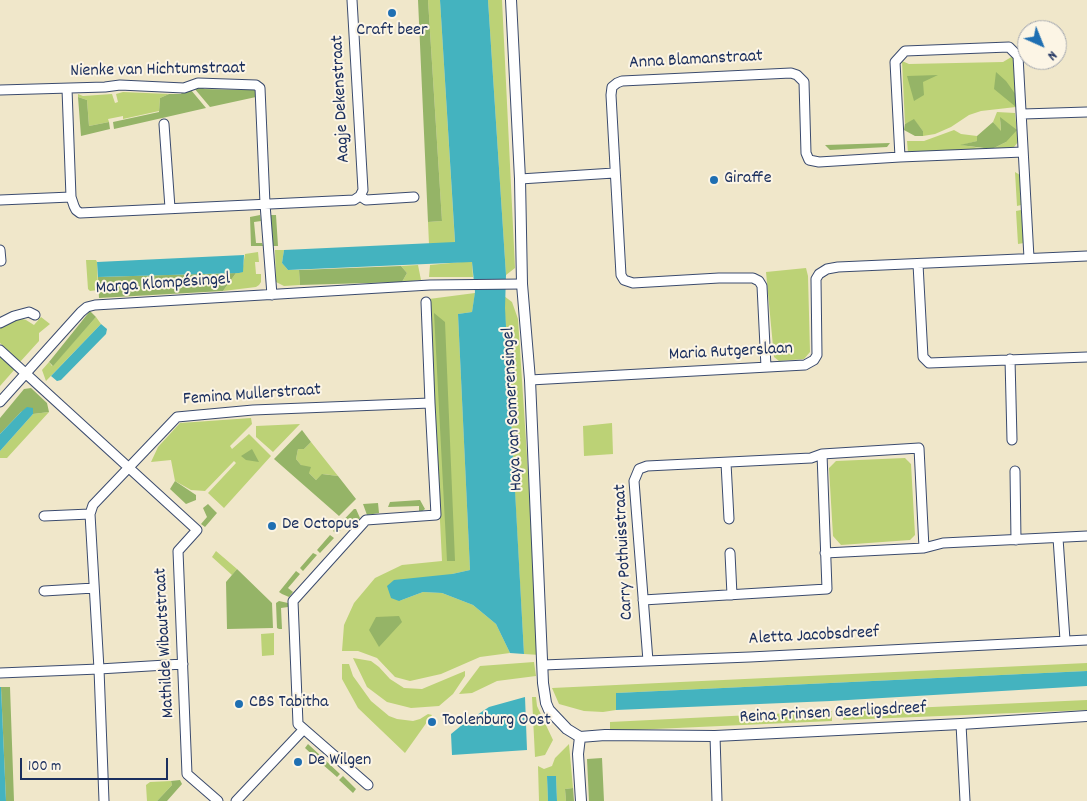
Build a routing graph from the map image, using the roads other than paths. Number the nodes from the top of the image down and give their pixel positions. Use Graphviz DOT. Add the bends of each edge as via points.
graph roads {
  1 [pos="352,0"];
  2 [pos="511,0"];
  3 [pos="67,88"];
  4 [pos="0,90"];
  5 [pos="1087,112"];
  6 [pos="1023,114"];
  7 [pos="164,124"];
  8 [pos="1023,152"];
  9 [pos="900,157"];
  10 [pos="614,173"];
  11 [pos="520,178"];
  12 [pos="360,196"];
  13 [pos="71,197"];
  14 [pos="414,197"];
  15 [pos="0,200"];
  16 [pos="265,204"];
  17 [pos="170,208"];
  18 [pos="0,250"];
  19 [pos="1087,256"];
  20 [pos="1029,258"];
  21 [pos="1,261"];
  22 [pos="918,264"];
  23 [pos="522,284"];
  24 [pos="272,294"];
  25 [pos="426,302"];
  26 [pos="35,316"];
  27 [pos="0,323"];
  28 [pos="0,350"];
  29 [pos="1087,357"];
  30 [pos="1010,360"];
  31 [pos="766,367"];
  32 [pos="25,373"];
  33 [pos="530,380"];
  34 [pos="0,402"];
  35 [pos="430,403"];
  36 [pos="1012,440"];
  37 [pos="822,454"];
  38 [pos="726,463"];
  39 [pos="128,468"];
  40 [pos="1015,471"];
  41 [pos="90,514"];
  42 [pos="44,516"];
  43 [pos="729,519"];
  44 [pos="1087,536"];
  45 [pos="1058,538"];
  46 [pos="1016,540"];
  47 [pos="924,548"];
  48 [pos="730,553"];
  49 [pos="825,553"];
  50 [pos="94,588"];
  51 [pos="44,591"];
  52 [pos="732,595"];
  53 [pos="643,600"];
  54 [pos="1065,640"];
  55 [pos="1087,640"];
  56 [pos="648,660"];
  57 [pos="183,664"];
  58 [pos="543,665"];
  59 [pos="99,669"];
  60 [pos="0,673"];
  61 [pos="1087,716"];
  62 [pos="961,724"];
  63 [pos="304,729"];
  64 [pos="715,736"];
  65 [pos="580,737"];
  66 [pos="368,785"];
  67 [pos="104,801"];
  68 [pos="218,801"];
  69 [pos="236,801"];
  70 [pos="581,801"];
  71 [pos="717,801"];
  72 [pos="965,801"];
  1 -- 12 [label="street, Aagje Dekenstraat" via="363,190"];
  2 -- 11 [label="street, Haya van Somerensingel"];
  3 -- 4 [label="street, Nienke van Hichtumstraat"];
  3 -- 13 [label="street"];
  3 -- 16 [label="street, Nienke van Hichtumstraat" via="120,84 184,88 198,83 256,85 261,92"];
  5 -- 6 [label="street"];
  6 -- 8 [label="street"];
  6 -- 9 [label="street" via="1018,56 1009,47 905,51 895,62"];
  7 -- 17 [label="street"];
  8 -- 9 [label="street"];
  8 -- 20 [label="street"];
  9 -- 10 [label="street, Anna Blamanstraat" via="809,160 806,153 804,82 791,73 622,81 612,88 611,94"];
  10 -- 11 [label="street"];
  10 -- 31 [label="street, Anna Blamanstraat" via="620,271 624,280 632,283 753,278 759,281 762,286"];
  11 -- 23 [label="street, Haya van Somerensingel"];
  12 -- 14 [label="street" via="366,200"];
  12 -- 16 [label="street" via="354,200"];
  13 -- 15 [label="street"];
  13 -- 17 [label="street" via="80,213"];
  16 -- 17 [label="street"];
  16 -- 24 [label="street"];
  18 -- 21 [label="street"];
  19 -- 20 [label="street, Maria Rutgerslaan"];
  20 -- 22 [label="street, Maria Rutgerslaan"];
  22 -- 30 [label="street" via="923,357 928,363"];
  22 -- 31 [label="street, Maria Rutgerslaan" via="838,267 819,274 816,279 816,358 805,365"];
  23 -- 24 [label="street, Marga Klompésingel" via="430,285"];
  23 -- 33 [label="street, Haya van Somerensingel"];
  24 -- 32 [label="street, Marga Klompésingel" via="87,307"];
  25 -- 35 [label="street"];
  26 -- 27 [label="street" via="29,312"];
  28 -- 32 [label="street"];
  29 -- 30 [label="street"];
  30 -- 36 [label="street"];
  31 -- 33 [label="street, Maria Rutgerslaan"];
  32 -- 34 [label="street, Marga Klompésingel"];
  32 -- 39 [label="street, Mathilde Wibautstraat"];
  33 -- 58 [label="street, Haya van Somerensingel"];
  35 -- 39 [label="street, Femina Mullerstraat" via="253,410 177,417"];
  35 -- 63 [label="street" via="436,515 366,520 293,601 298,724"];
  37 -- 38 [label="street, Carry Pothuisstraat" via="811,458"];
  37 -- 47 [label="street, Carry Pothuisstraat" via="919,448"];
  37 -- 49 [label="street"];
  38 -- 43 [label="street"];
  38 -- 53 [label="street, Carry Pothuisstraat" via="639,469 634,481"];
  39 -- 41 [label="street, Femina Mullerstraat" via="93,505"];
  39 -- 57 [label="street, Mathilde Wibautstraat" via="197,530 178,551"];
  40 -- 46 [label="street"];
  41 -- 42 [label="street"];
  41 -- 50 [label="street"];
  44 -- 45 [label="street"];
  45 -- 46 [label="street"];
  45 -- 54 [label="street"];
  46 -- 47 [label="street" via="943,543"];
  47 -- 49 [label="street"];
  48 -- 52 [label="street"];
  49 -- 52 [label="street" via="827,589"];
  50 -- 51 [label="street"];
  50 -- 59 [label="street"];
  52 -- 53 [label="street"];
  53 -- 56 [label="street, Carry Pothuisstraat"];
  54 -- 55 [label="street, Aletta Jacobsdreef"];
  54 -- 56 [label="street, Aletta Jacobsdreef"];
  56 -- 58 [label="street, Aletta Jacobsdreef"];
  57 -- 59 [label="street"];
  57 -- 68 [label="street, Mathilde Wibautstraat" via="187,774"];
  58 -- 65 [label="street, Haya van Somerensingel" via="549,710 567,729"];
  59 -- 60 [label="street"];
  59 -- 67 [label="street"];
  61 -- 62 [label="street, Reina Prinsen Geerligsdreef"];
  62 -- 64 [label="street, Reina Prinsen Geerligsdreef"];
  62 -- 72 [label="street"];
  63 -- 66 [label="street"];
  63 -- 69 [label="street"];
  64 -- 65 [label="street, Reina Prinsen Geerligsdreef"];
  64 -- 71 [label="street"];
  65 -- 70 [label="street"];
}
